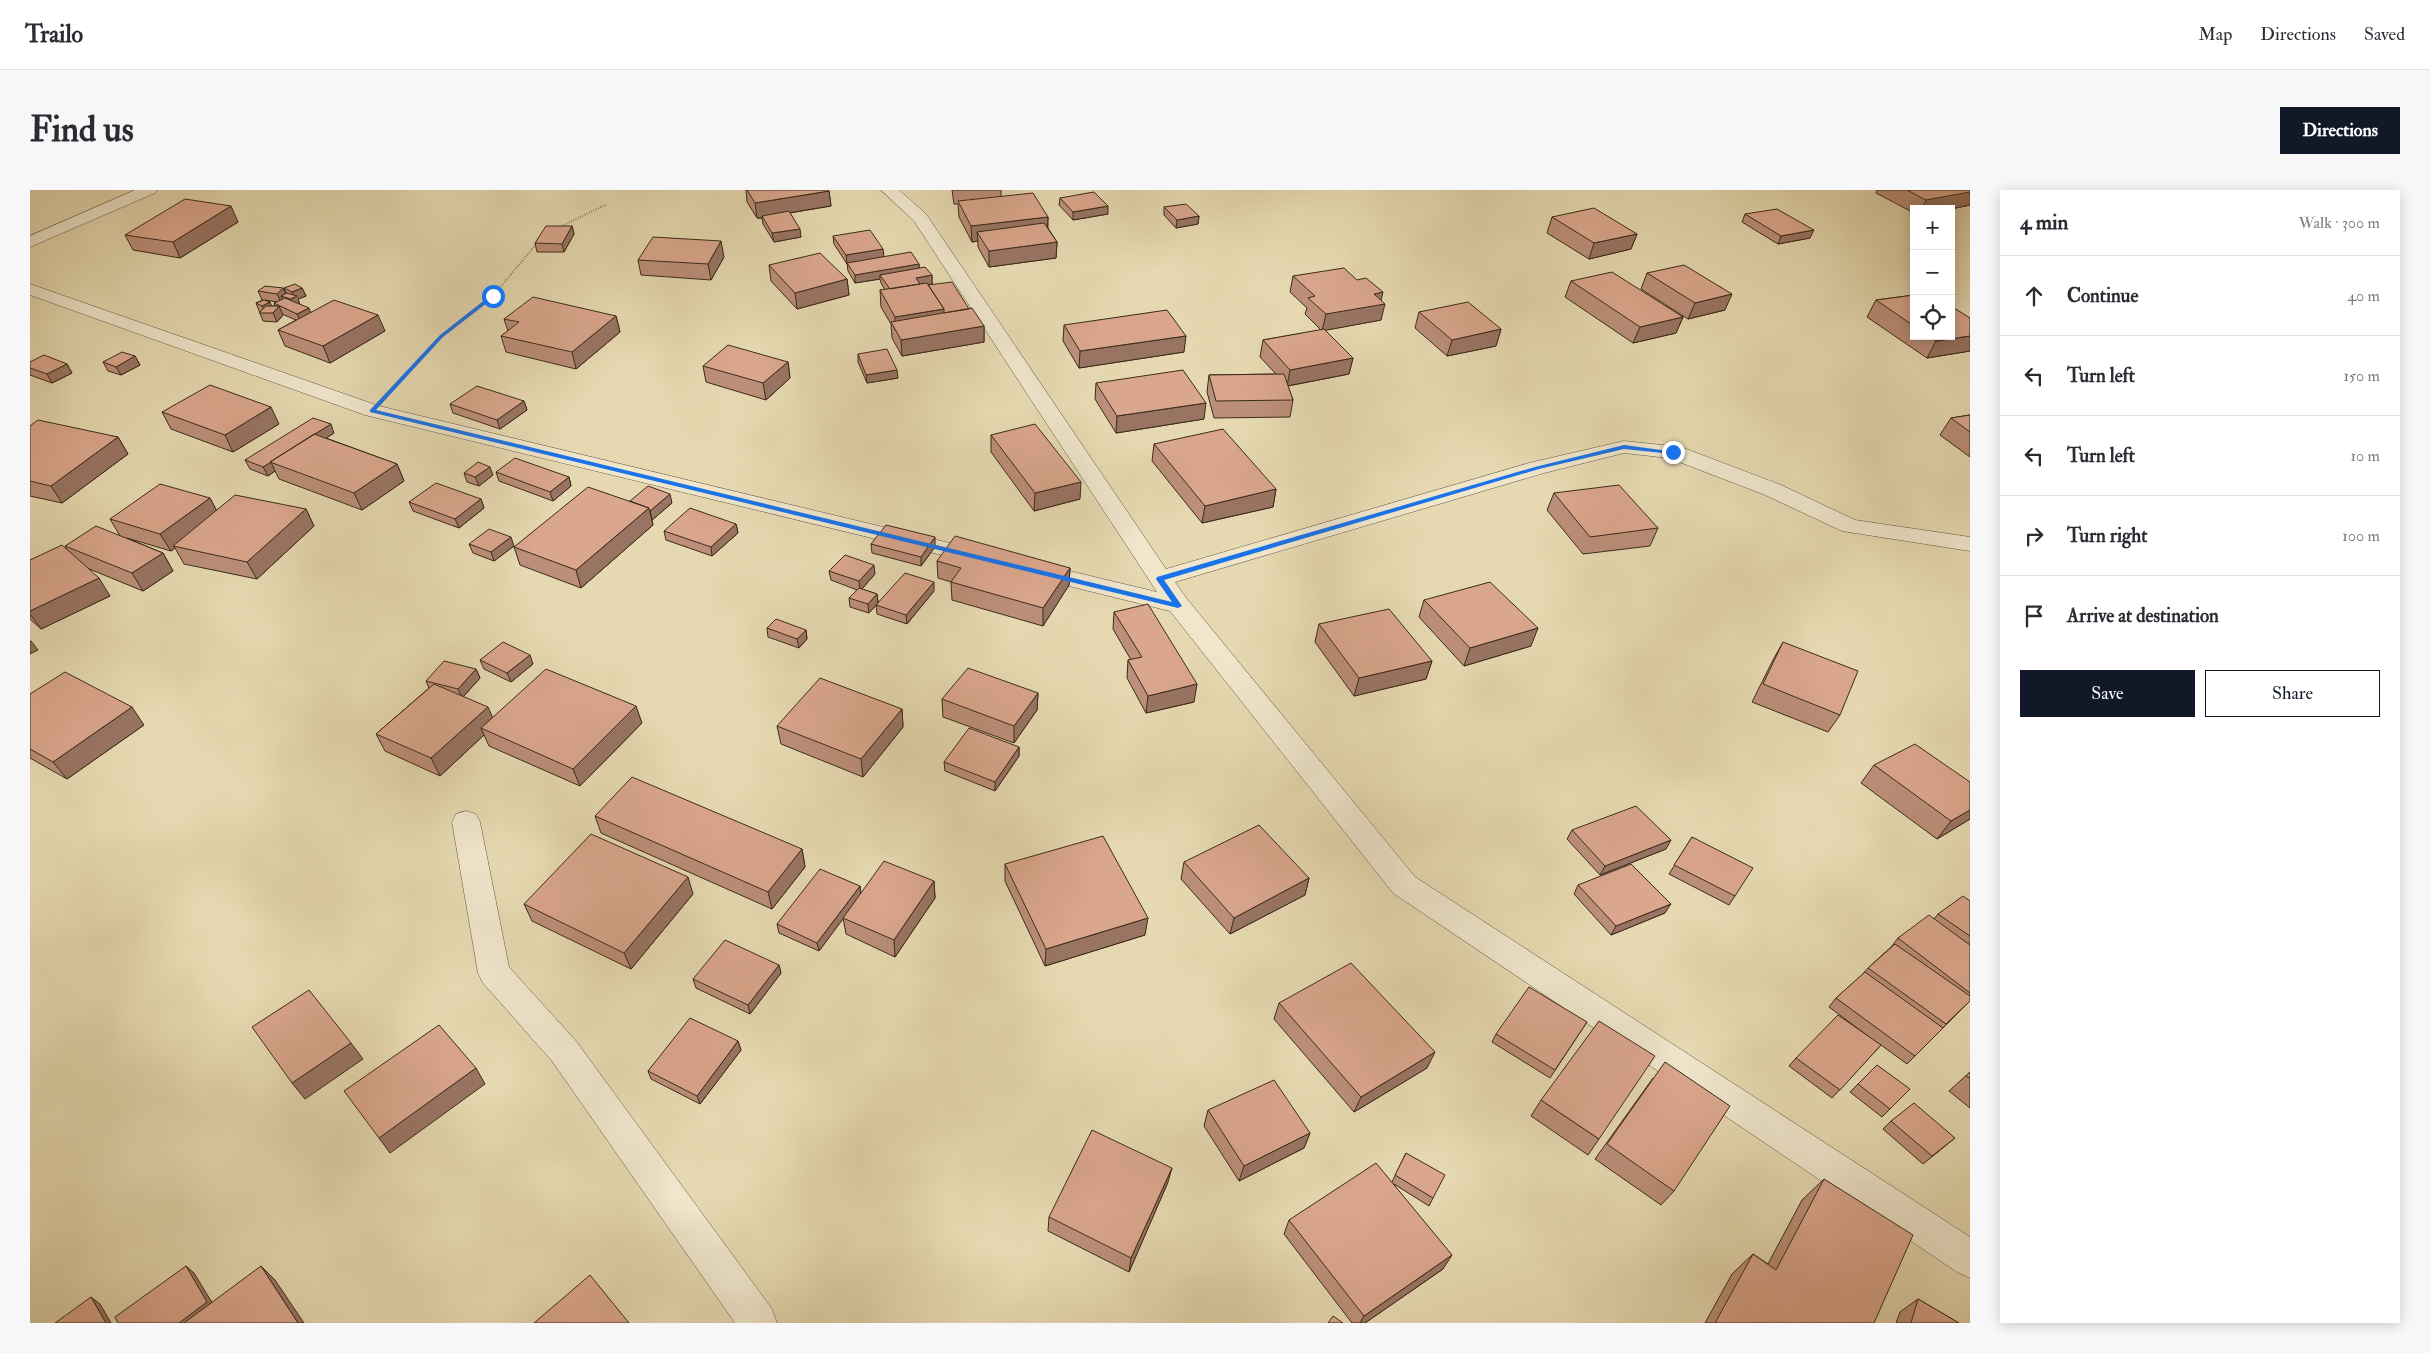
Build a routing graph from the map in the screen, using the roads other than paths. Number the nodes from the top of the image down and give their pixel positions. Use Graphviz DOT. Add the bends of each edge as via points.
graph roads {
  1 [pos="149,190"];
  2 [pos="889,190"];
  3 [pos="30,242"];
  4 [pos="30,289"];
  5 [pos="1970,544"];
  6 [pos="1160,579"];
  7 [pos="1178,606"];
  8 [pos="466,822"];
  9 [pos="1970,1259"];
  10 [pos="758,1323"];
  1 -- 3 [label="street"];
  2 -- 6 [label="street" via="920,218"];
  4 -- 7 [label="street" via="372,411"];
  5 -- 6 [label="street" via="1850,526 1772,490 1673,452 1624,447 1528,470"];
  6 -- 7 [label="street"];
  7 -- 9 [label="street" via="1404,885"];
  8 -- 10 [label="street" via="494,973 564,1051"];
}
